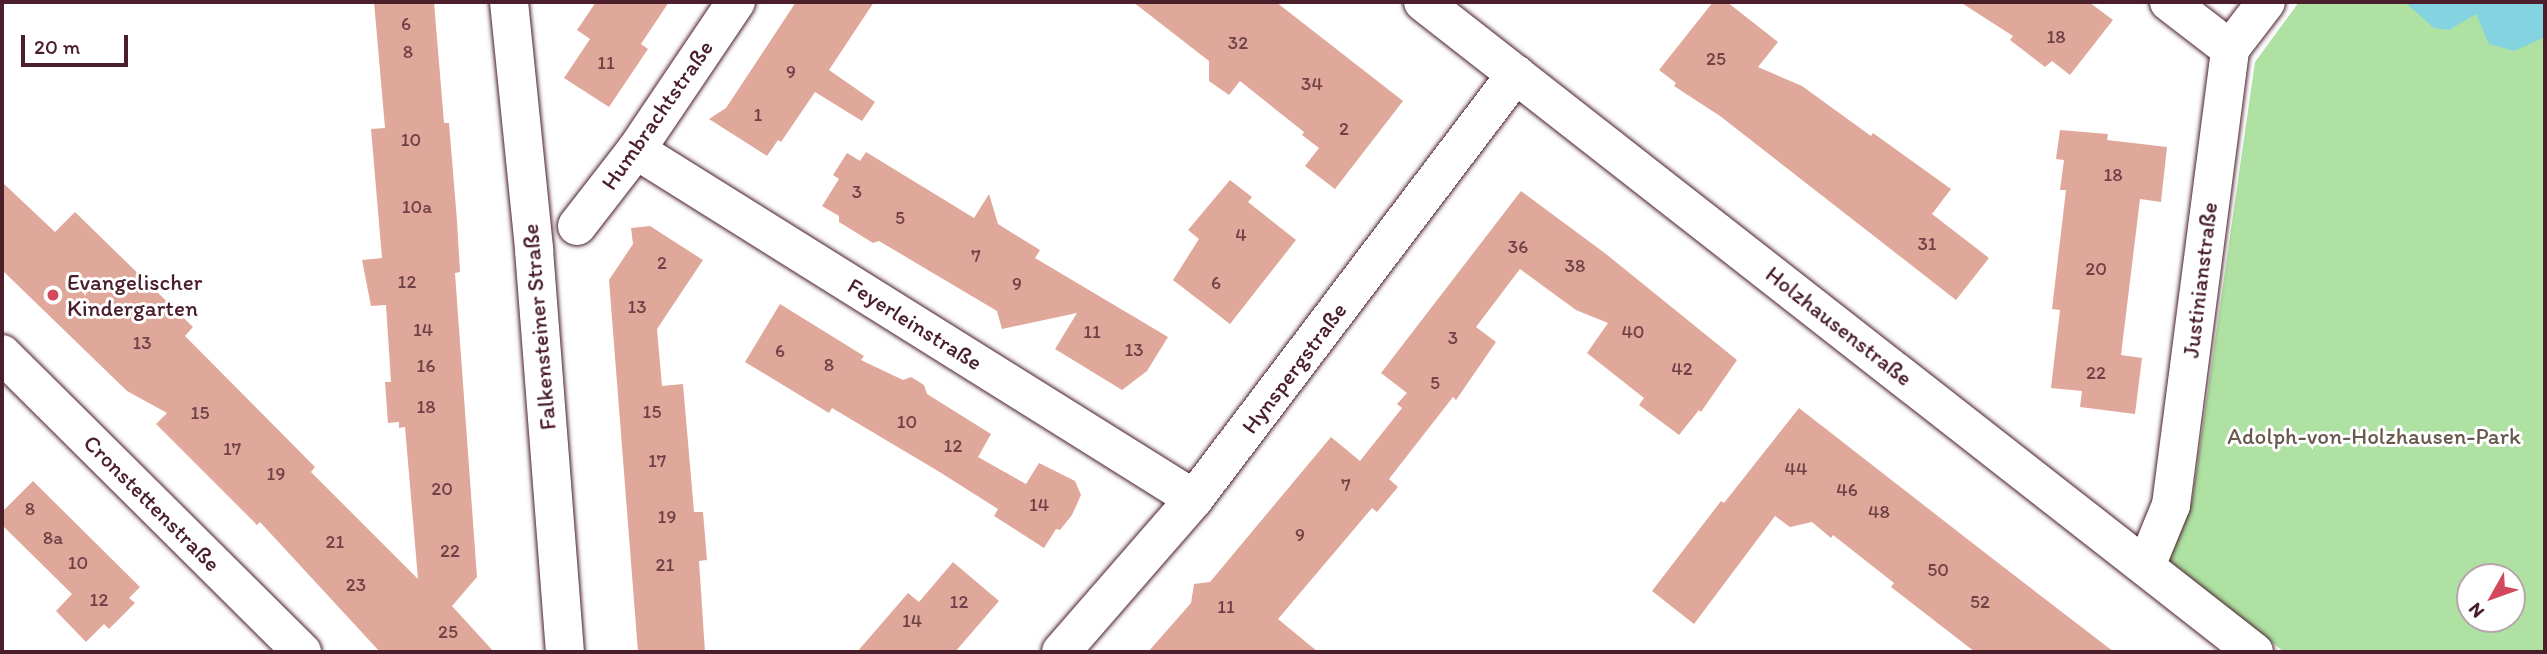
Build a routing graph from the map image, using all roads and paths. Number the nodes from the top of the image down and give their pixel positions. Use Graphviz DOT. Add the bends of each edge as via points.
graph roads {
  1 [pos="509,2"];
  2 [pos="736,2"];
  3 [pos="1423,2"];
  4 [pos="2169,2"];
  5 [pos="2266,2"];
  6 [pos="2230,49"];
  7 [pos="1516,74"];
  8 [pos="636,150"];
  9 [pos="576,226"];
  10 [pos="2,354"];
  11 [pos="1194,499"];
  12 [pos="2146,566"];
  13 [pos="302,652"];
  14 [pos="565,652"];
  15 [pos="1061,652"];
  16 [pos="2254,652"];
  1 -- 14 [label="street, Falkensteiner Straße" via="533,239"];
  2 -- 8 [label="street, Humbrachtstraße"];
  3 -- 7 [label="street, Holzhausenstraße"];
  4 -- 6 [label="street"];
  5 -- 6 [label="street"];
  6 -- 12 [label="street, Justinianstraße" via="2171,505"];
  7 -- 11 [label="street, Hynspergstraße"];
  7 -- 12 [label="street, Holzhausenstraße"];
  8 -- 9 [label="street, Humbrachtstraße"];
  8 -- 11 [label="street, Feyerleinstraße"];
  10 -- 13 [label="street, Cronstettenstraße"];
  11 -- 15 [label="street, Hynspergstraße"];
  12 -- 16 [label="street, Holzhausenstraße"];
}
